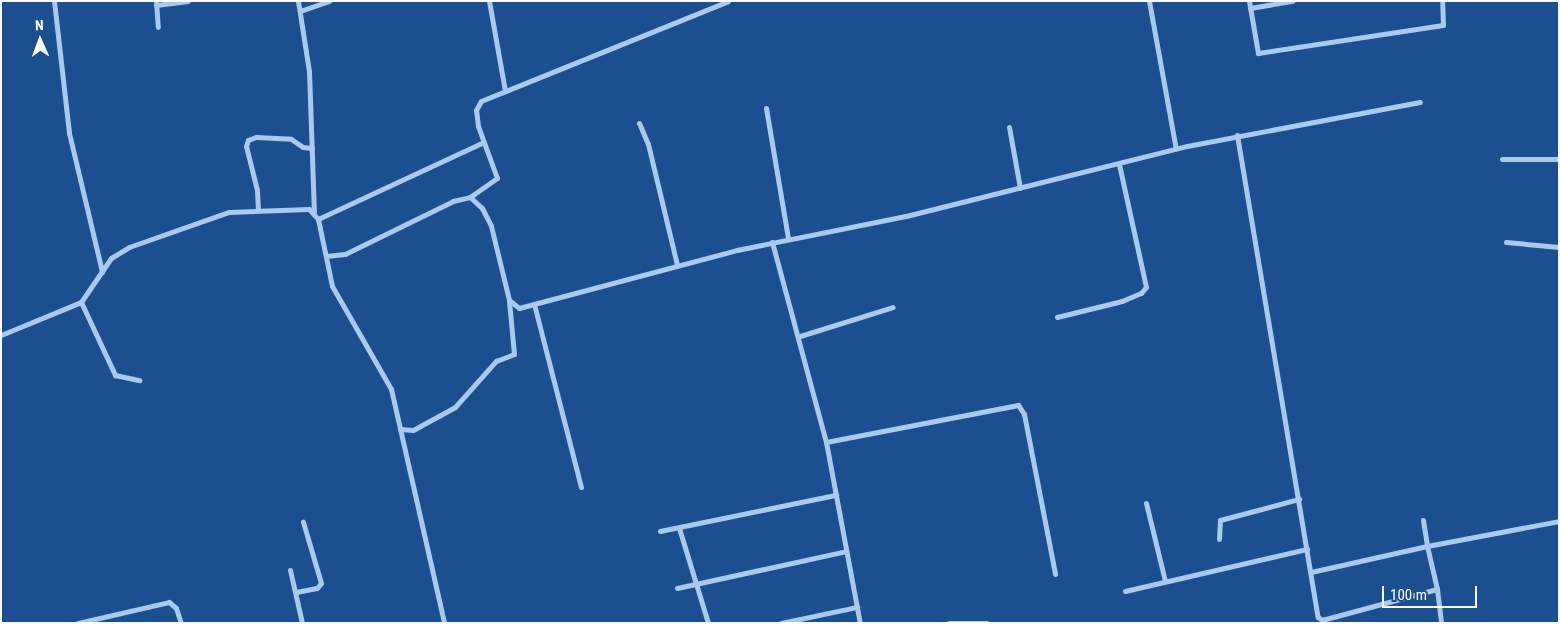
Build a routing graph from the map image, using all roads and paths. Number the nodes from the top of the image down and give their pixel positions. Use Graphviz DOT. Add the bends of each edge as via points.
graph roads {
  1 [pos="54,1"];
  2 [pos="188,1"];
  3 [pos="298,1"];
  4 [pos="329,1"];
  5 [pos="489,1"];
  6 [pos="728,1"];
  7 [pos="1149,1"];
  8 [pos="1249,1"];
  9 [pos="1292,1"];
  10 [pos="1442,1"];
  11 [pos="156,3"];
  12 [pos="1250,8"];
  13 [pos="300,11"];
  14 [pos="158,27"];
  15 [pos="505,91"];
  16 [pos="1420,102"];
  17 [pos="766,108"];
  18 [pos="640,123"];
  19 [pos="1009,127"];
  20 [pos="1237,135"];
  21 [pos="482,143"];
  22 [pos="312,148"];
  23 [pos="1176,149"];
  24 [pos="1559,158"];
  25 [pos="1502,160"];
  26 [pos="1119,164"];
  27 [pos="1020,188"];
  28 [pos="470,197"];
  29 [pos="258,210"];
  30 [pos="314,212"];
  31 [pos="318,219"];
  32 [pos="788,238"];
  33 [pos="772,242"];
  34 [pos="1506,242"];
  35 [pos="1559,247"];
  36 [pos="326,256"];
  37 [pos="677,265"];
  38 [pos="102,272"];
  39 [pos="509,300"];
  40 [pos="82,302"];
  41 [pos="534,304"];
  42 [pos="892,307"];
  43 [pos="1057,317"];
  44 [pos="1,335"];
  45 [pos="800,336"];
  46 [pos="139,380"];
  47 [pos="400,429"];
  48 [pos="826,442"];
  49 [pos="581,486"];
  50 [pos="836,495"];
  51 [pos="1299,499"];
  52 [pos="1146,503"];
  53 [pos="1423,520"];
  54 [pos="1559,521"];
  55 [pos="303,522"];
  56 [pos="679,528"];
  57 [pos="660,530"];
  58 [pos="1219,539"];
  59 [pos="1427,546"];
  60 [pos="1307,549"];
  61 [pos="846,551"];
  62 [pos="290,570"];
  63 [pos="1311,572"];
  64 [pos="1055,574"];
  65 [pos="1165,582"];
  66 [pos="694,583"];
  67 [pos="677,588"];
  68 [pos="1436,589"];
  69 [pos="1125,591"];
  70 [pos="296,592"];
  71 [pos="857,607"];
  72 [pos="78,623"];
  73 [pos="181,623"];
  74 [pos="302,623"];
  75 [pos="444,623"];
  76 [pos="708,623"];
  77 [pos="781,623"];
  78 [pos="860,623"];
  79 [pos="948,623"];
  80 [pos="987,623"];
  81 [pos="1441,623"];
  1 -- 38 [label="street" via="70,132"];
  2 -- 11 [label="street"];
  3 -- 13 [label="street"];
  4 -- 13 [label="street"];
  5 -- 15 [label="street"];
  6 -- 15 [label="street"];
  7 -- 23 [label="street"];
  8 -- 12 [label="street"];
  9 -- 12 [label="street"];
  10 -- 12 [label="street" via="1443,25 1258,53"];
  11 -- 14 [label="street"];
  13 -- 22 [label="street" via="309,71"];
  15 -- 21 [label="street" via="477,105"];
  16 -- 20 [label="street"];
  17 -- 32 [label="street"];
  18 -- 37 [label="street"];
  19 -- 27 [label="street"];
  20 -- 23 [label="street"];
  20 -- 51 [label="street" via="1265,317"];
  21 -- 28 [label="street" via="497,179"];
  21 -- 31 [label="street"];
  22 -- 29 [label="street" via="303,147 291,139 256,137 248,140 246,146 257,190"];
  22 -- 30 [label="street"];
  23 -- 26 [label="street"];
  24 -- 25 [label="street"];
  26 -- 27 [label="street"];
  26 -- 43 [label="street" via="1146,287 1141,293 1122,301"];
  27 -- 32 [label="street" via="906,216"];
  28 -- 36 [label="street" via="453,201 346,254"];
  28 -- 39 [label="street" via="482,208 496,238"];
  29 -- 30 [label="street" via="304,208"];
  29 -- 38 [label="street" via="214,216 129,247 111,258"];
  30 -- 31 [label="street"];
  31 -- 36 [label="street"];
  32 -- 33 [label="street"];
  33 -- 37 [label="street"];
  33 -- 45 [label="street"];
  34 -- 35 [label="street"];
  36 -- 47 [label="street" via="332,286 391,389"];
  37 -- 41 [label="street"];
  38 -- 40 [label="street"];
  39 -- 41 [label="street" via="519,308"];
  39 -- 47 [label="street" via="514,354 496,361 455,406 413,430"];
  40 -- 44 [label="street"];
  40 -- 46 [label="street" via="115,375"];
  41 -- 49 [label="street"];
  42 -- 45 [label="street"];
  45 -- 48 [label="street"];
  47 -- 75 [label="street"];
  48 -- 50 [label="street"];
  48 -- 64 [label="street" via="1018,405 1024,414"];
  50 -- 56 [label="street"];
  50 -- 61 [label="street"];
  51 -- 58 [label="street" via="1220,520"];
  51 -- 60 [label="street"];
  52 -- 65 [label="street"];
  53 -- 59 [label="street"];
  54 -- 59 [label="street"];
  55 -- 70 [label="street" via="321,583 318,588"];
  56 -- 57 [label="street"];
  56 -- 66 [label="street"];
  59 -- 63 [label="street"];
  59 -- 68 [label="street"];
  60 -- 63 [label="street"];
  60 -- 65 [label="street"];
  61 -- 66 [label="street"];
  61 -- 71 [label="street"];
  62 -- 70 [label="street"];
  63 -- 68 [label="street" via="1316,614 1322,620"];
  65 -- 69 [label="street"];
  66 -- 67 [label="street"];
  66 -- 76 [label="street"];
  68 -- 81 [label="street"];
  70 -- 74 [label="street"];
  71 -- 77 [label="street"];
  71 -- 78 [label="street"];
  72 -- 73 [label="street" via="169,602 176,608"];
  79 -- 80 [label="street"];
}
